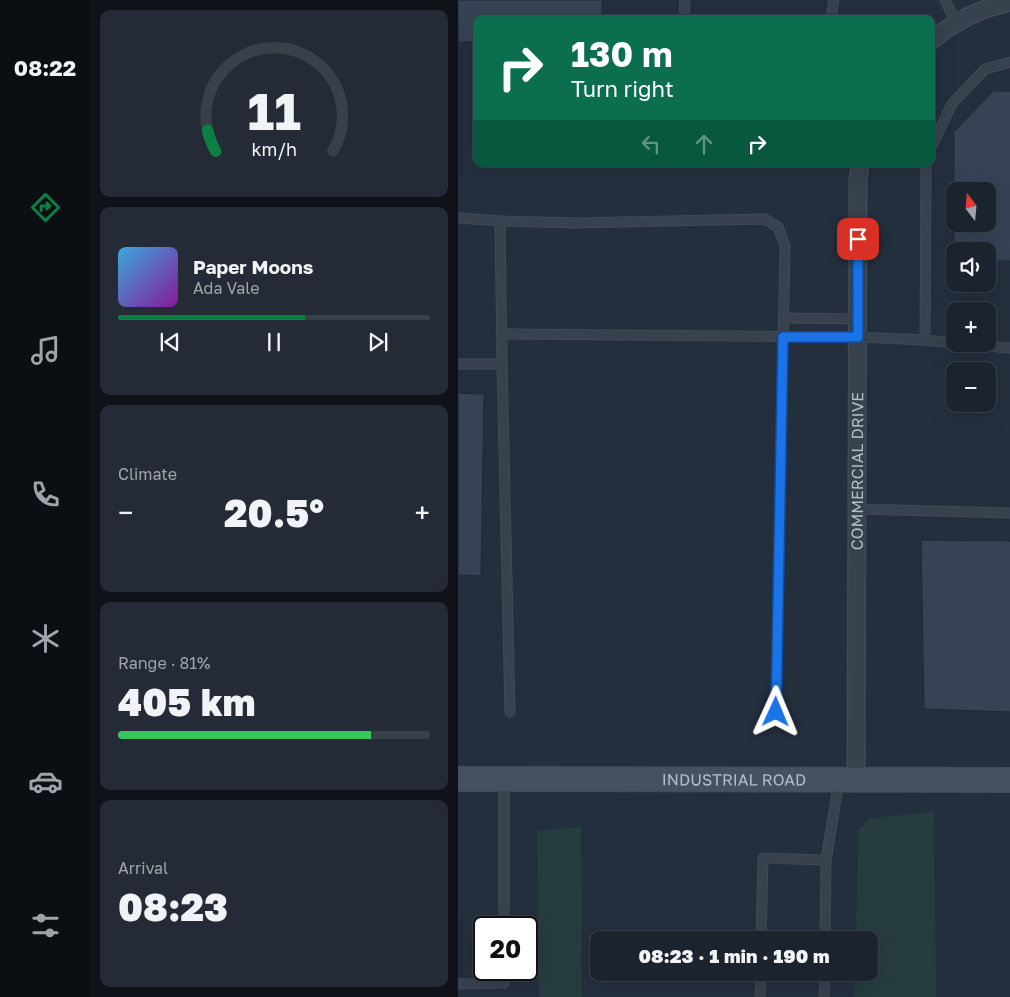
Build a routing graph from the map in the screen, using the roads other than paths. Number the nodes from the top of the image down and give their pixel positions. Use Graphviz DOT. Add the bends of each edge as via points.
graph roads {
  1 [pos="685,0"];
  2 [pos="834,0"];
  3 [pos="944,0"];
  4 [pos="1010,2"];
  5 [pos="684,15"];
  6 [pos="832,15"];
  7 [pos="956,23"];
  8 [pos="935,38"];
  9 [pos="1010,62"];
  10 [pos="935,139"];
  11 [pos="860,167"];
  12 [pos="926,167"];
  13 [pos="458,218"];
  14 [pos="500,221"];
  15 [pos="784,318"];
  16 [pos="858,319"];
  17 [pos="501,334"];
  18 [pos="783,337"];
  19 [pos="858,337"];
  20 [pos="925,340"];
  21 [pos="946,342"];
  22 [pos="996,347"];
  23 [pos="1010,348"];
  24 [pos="458,364"];
  25 [pos="502,364"];
  26 [pos="857,509"];
  27 [pos="1010,513"];
  28 [pos="510,712"];
  29 [pos="776,712"];
  30 [pos="458,779"];
  31 [pos="504,779"];
  32 [pos="847,780"];
  33 [pos="1010,780"];
  34 [pos="826,860"];
  35 [pos="504,916"];
  36 [pos="761,931"];
  37 [pos="825,931"];
  38 [pos="504,981"];
  39 [pos="760,981"];
  40 [pos="825,981"];
  41 [pos="458,984"];
  42 [pos="760,997"];
  43 [pos="824,997"];
  1 -- 5 [label="lane"];
  2 -- 6 [label="lane"];
  3 -- 7 [label="lane"];
  4 -- 7 [label="street" via="990,7"];
  7 -- 8 [label="street"];
  9 -- 10 [label="lane" via="984,69 952,104"];
  11 -- 16 [label="street, COMMERCIAL DRIVE"];
  12 -- 20 [label="lane"];
  13 -- 14 [label="lane"];
  14 -- 15 [label="lane" via="576,224 766,219 778,227 785,246"];
  14 -- 17 [label="lane"];
  15 -- 16 [label="lane"];
  15 -- 18 [label="lane"];
  16 -- 19 [label="street, COMMERCIAL DRIVE"];
  17 -- 18 [label="lane"];
  17 -- 25 [label="lane"];
  18 -- 19 [label="lane"];
  18 -- 29 [label="lane"];
  19 -- 20 [label="lane"];
  19 -- 26 [label="street, COMMERCIAL DRIVE"];
  20 -- 21 [label="lane"];
  22 -- 23 [label="lane"];
  24 -- 25 [label="lane"];
  25 -- 28 [label="lane"];
  26 -- 27 [label="lane"];
  26 -- 32 [label="street, COMMERCIAL DRIVE"];
  30 -- 31 [label="street, INDUSTRIAL ROAD"];
  31 -- 32 [label="street, INDUSTRIAL ROAD"];
  31 -- 35 [label="lane"];
  32 -- 33 [label="street, INDUSTRIAL ROAD"];
  32 -- 34 [label="lane"];
  34 -- 36 [label="lane" via="762,858"];
  34 -- 37 [label="lane"];
  38 -- 41 [label="lane"];
  39 -- 42 [label="lane"];
  40 -- 43 [label="lane"];
}
